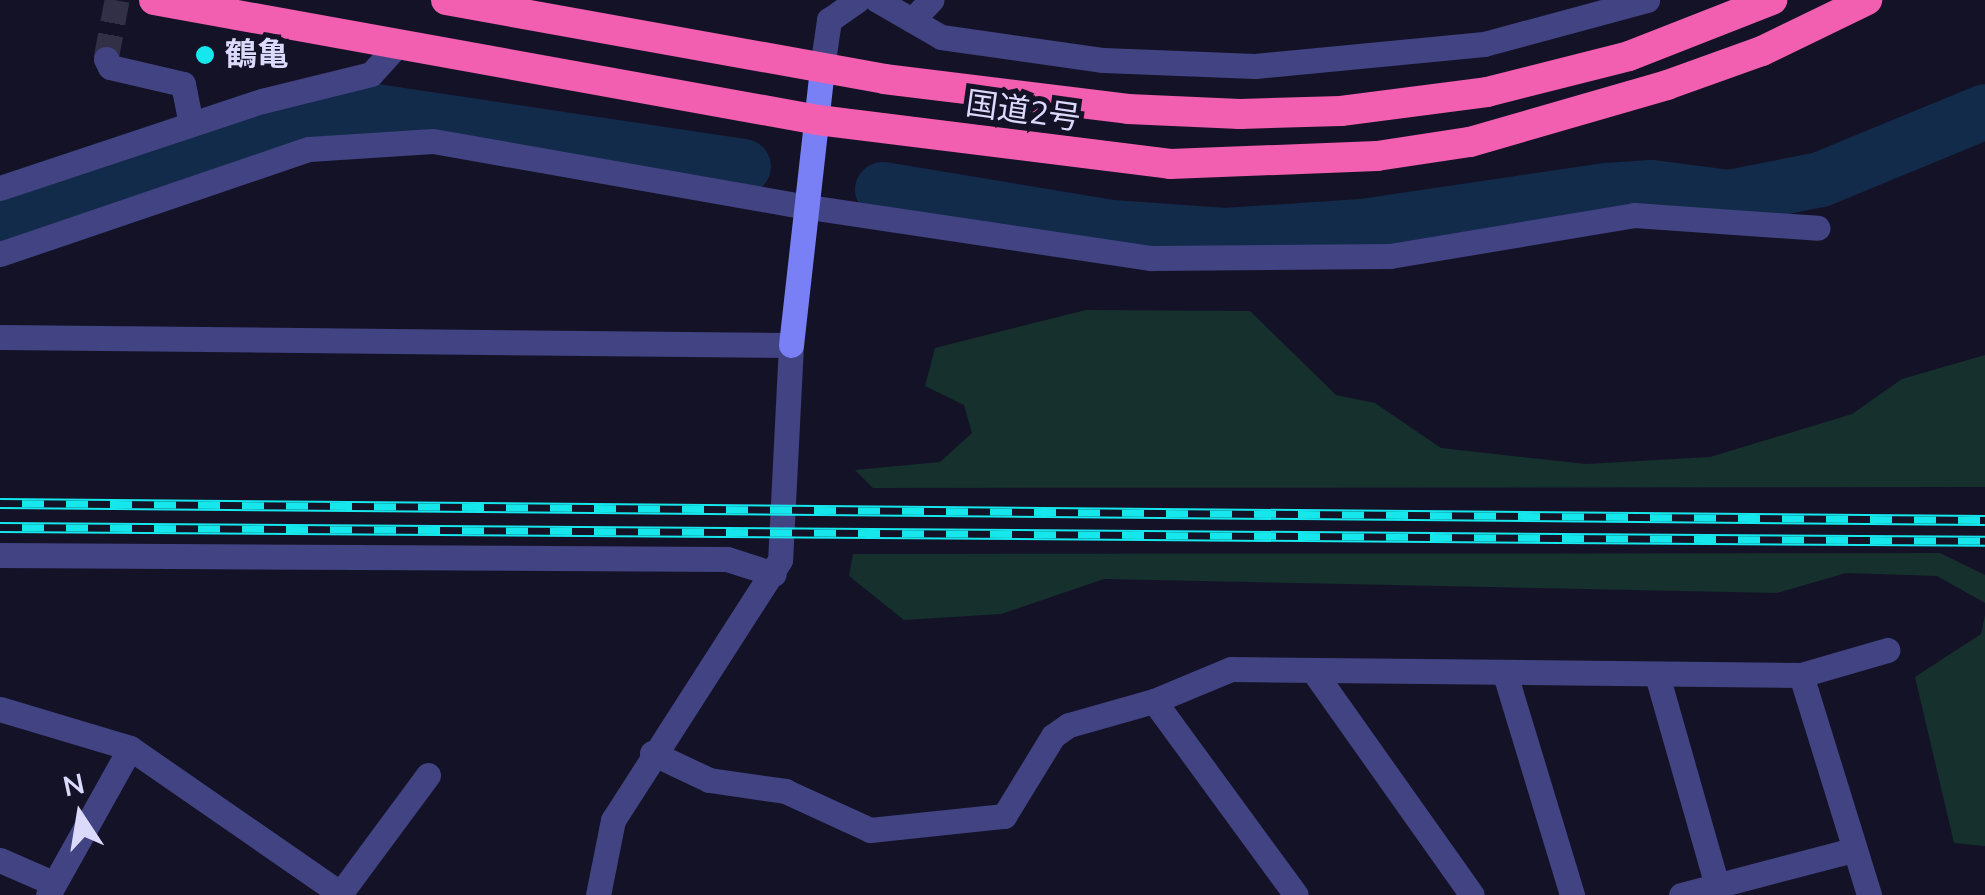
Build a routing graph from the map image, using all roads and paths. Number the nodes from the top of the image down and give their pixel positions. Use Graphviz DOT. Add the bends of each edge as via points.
graph roads {
  1 [pos="154,0"];
  2 [pos="446,0"];
  3 [pos="858,0"];
  4 [pos="877,0"];
  5 [pos="931,0"];
  6 [pos="1647,0"];
  7 [pos="1772,0"];
  8 [pos="1867,0"];
  9 [pos="912,20"];
  10 [pos="398,44"];
  11 [pos="106,59"];
  12 [pos="822,68"];
  13 [pos="818,120"];
  14 [pos="190,124"];
  15 [pos="0,188"];
  16 [pos="808,208"];
  17 [pos="1818,228"];
  18 [pos="0,254"];
  19 [pos="0,337"];
  20 [pos="791,345"];
  21 [pos="0,555"];
  22 [pos="774,574"];
  23 [pos="1887,650"];
  24 [pos="1314,672"];
  25 [pos="1505,674"];
  26 [pos="1801,675"];
  27 [pos="1656,676"];
  28 [pos="1154,701"];
  29 [pos="0,709"];
  30 [pos="130,748"];
  31 [pos="652,754"];
  32 [pos="428,775"];
  33 [pos="1853,850"];
  34 [pos="0,860"];
  35 [pos="1717,886"];
  36 [pos="50,889"];
  37 [pos="341,894"];
  38 [pos="598,895"];
  39 [pos="1296,895"];
  40 [pos="1472,895"];
  41 [pos="1572,895"];
  42 [pos="1681,895"];
  43 [pos="1869,895"];
  1 -- 10 [label="highway, 国道2号"];
  2 -- 12 [label="highway, 国道2号"];
  3 -- 12 [label="street" via="830,20"];
  4 -- 9 [label="street"];
  5 -- 9 [label="street"];
  6 -- 9 [label="street" via="1484,44 1255,66 1103,60 1001,47 940,37"];
  7 -- 12 [label="highway, 国道2号" via="1630,56 1487,92 1341,111 1128,109"];
  8 -- 13 [label="highway, 国道2号" via="1762,51 1668,85 1470,142 1377,156 1170,164"];
  10 -- 13 [label="highway, 国道2号"];
  10 -- 14 [label="street" via="371,74"];
  11 -- 14 [label="street" via="110,67 183,84"];
  12 -- 13 [label="street"];
  13 -- 16 [label="street"];
  14 -- 15 [label="street"];
  16 -- 17 [label="street" via="1151,258 1390,256 1634,215"];
  16 -- 18 [label="street" via="491,148 363,142 309,149"];
  16 -- 20 [label="street"];
  19 -- 20 [label="street"];
  20 -- 22 [label="street" via="784,548"];
  21 -- 22 [label="street" via="727,559"];
  22 -- 31 [label="street"];
  23 -- 26 [label="street"];
  24 -- 25 [label="street"];
  24 -- 28 [label="street" via="1231,669"];
  24 -- 40 [label="street"];
  25 -- 27 [label="street"];
  25 -- 41 [label="street"];
  26 -- 27 [label="street"];
  26 -- 33 [label="street"];
  27 -- 35 [label="street"];
  28 -- 31 [label="street" via="1053,736 1004,816 870,830 785,791 710,780"];
  28 -- 39 [label="street"];
  29 -- 30 [label="street"];
  30 -- 36 [label="street"];
  30 -- 37 [label="street"];
  31 -- 38 [label="street" via="612,820"];
  32 -- 37 [label="street"];
  33 -- 35 [label="street"];
  33 -- 43 [label="street"];
  34 -- 36 [label="street"];
  35 -- 42 [label="street"];
}
